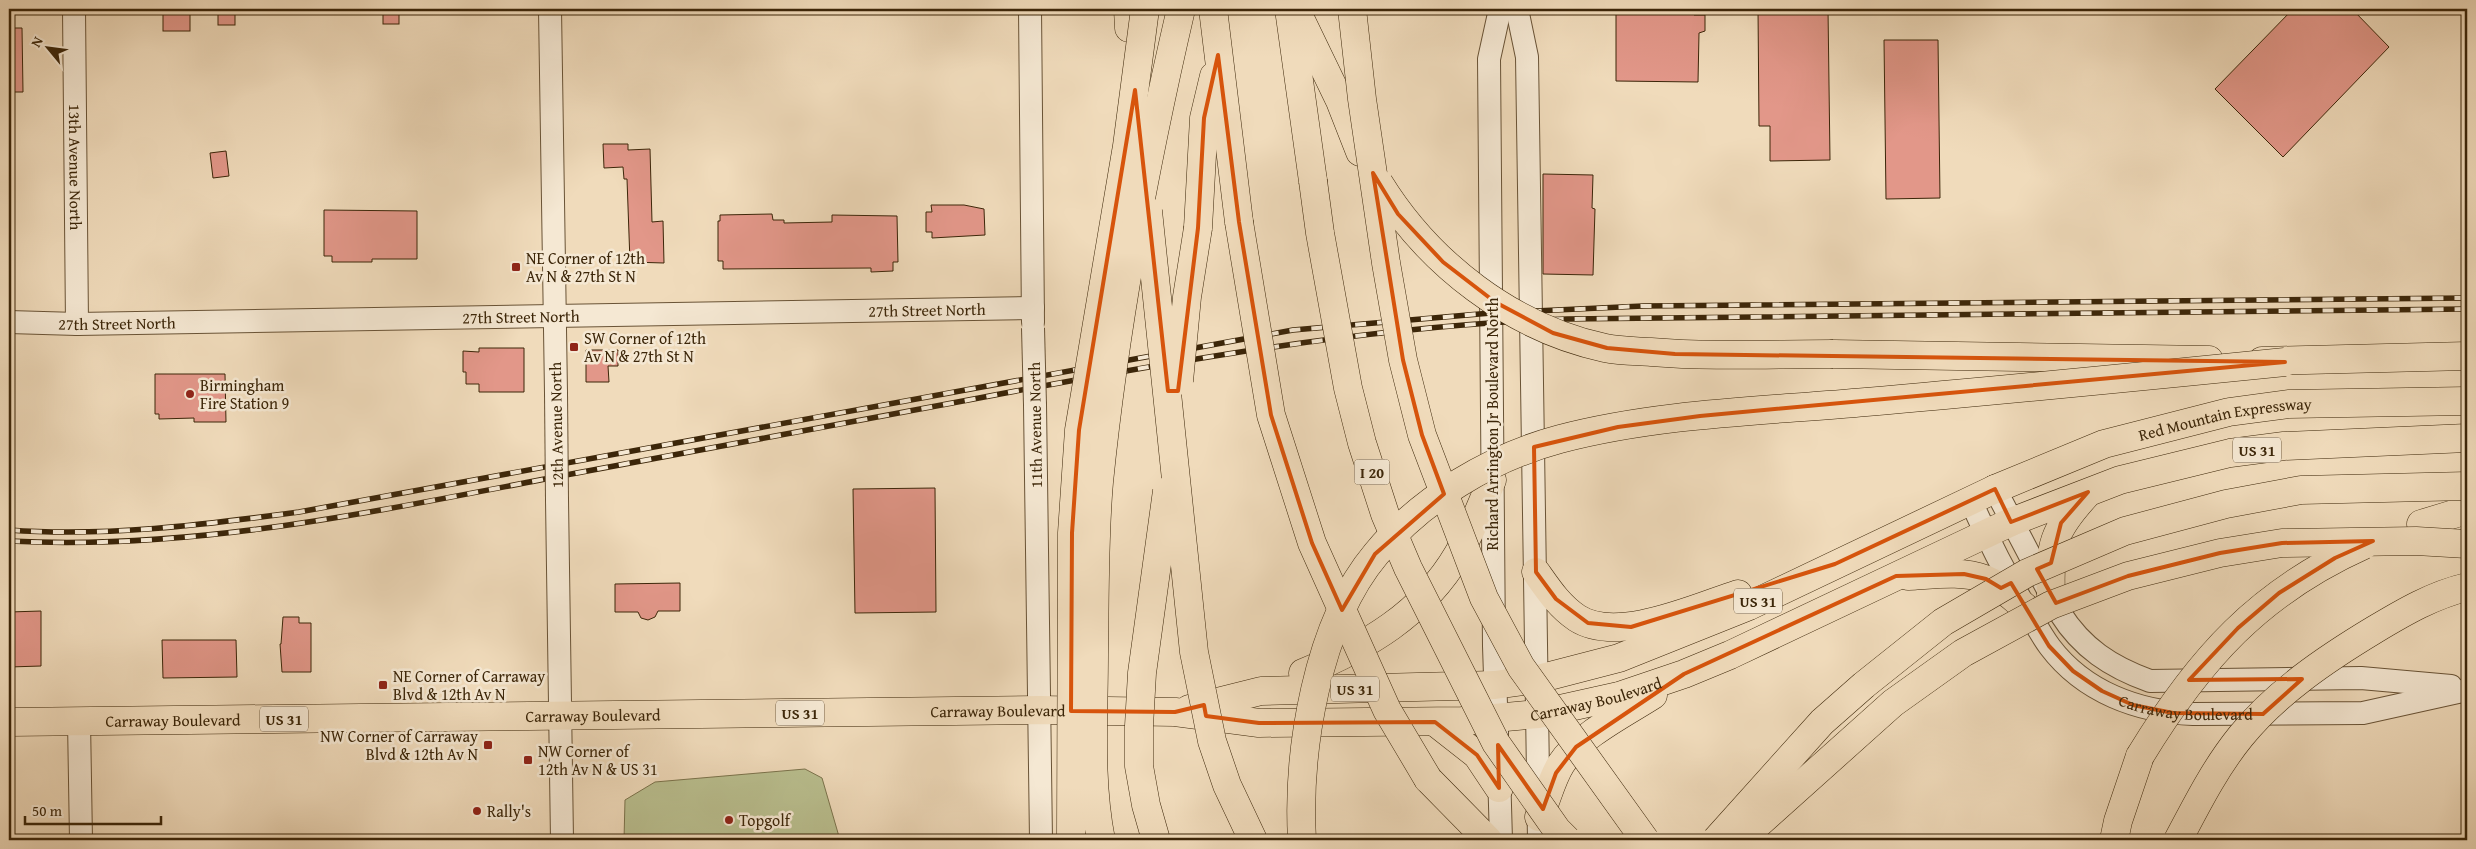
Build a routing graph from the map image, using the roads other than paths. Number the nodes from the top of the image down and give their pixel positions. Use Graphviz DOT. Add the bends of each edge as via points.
graph roads {
  1 [pos="74,9"];
  2 [pos="550,9"];
  3 [pos="1030,9"];
  4 [pos="1128,9"];
  5 [pos="1145,9"];
  6 [pos="1181,9"];
  7 [pos="1213,9"];
  8 [pos="1289,9"];
  9 [pos="1296,9"];
  10 [pos="1352,9"];
  11 [pos="1500,9"];
  12 [pos="1517,9"];
  13 [pos="1218,55"];
  14 [pos="554,316"];
  15 [pos="1033,318"];
  16 [pos="9,322"];
  17 [pos="77,324"];
  18 [pos="2467,356"];
  19 [pos="2286,362"];
  20 [pos="2467,402"];
  21 [pos="2467,438"];
  22 [pos="1492,480"];
  23 [pos="2467,486"];
  24 [pos="1995,489"];
  25 [pos="2088,492"];
  26 [pos="1970,499"];
  27 [pos="2467,510"];
  28 [pos="2012,522"];
  29 [pos="1985,534"];
  30 [pos="2467,544"];
  31 [pos="1835,564"];
  32 [pos="1536,572"];
  33 [pos="1896,576"];
  34 [pos="2467,587"];
  35 [pos="2051,594"];
  36 [pos="2026,608"];
  37 [pos="1684,674"];
  38 [pos="1538,679"];
  39 [pos="1496,685"];
  40 [pos="2467,689"];
  41 [pos="1261,691"];
  42 [pos="1040,710"];
  43 [pos="1175,712"];
  44 [pos="1538,714"];
  45 [pos="560,716"];
  46 [pos="1496,718"];
  47 [pos="79,721"];
  48 [pos="9,722"];
  49 [pos="1435,722"];
  50 [pos="1500,788"];
  51 [pos="1539,829"];
  52 [pos="81,840"];
  53 [pos="562,840"];
  54 [pos="1041,840"];
  55 [pos="1071,840"];
  56 [pos="1101,840"];
  57 [pos="1156,840"];
  58 [pos="1253,840"];
  59 [pos="1302,840"];
  60 [pos="1488,840"];
  61 [pos="1501,840"];
  62 [pos="1568,840"];
  63 [pos="1645,840"];
  64 [pos="1716,840"];
  65 [pos="1740,840"];
  66 [pos="2114,840"];
  67 [pos="2178,840"];
  1 -- 17 [label="street, 13th Avenue North"];
  2 -- 14 [label="street, 12th Avenue North"];
  3 -- 15 [label="street, 11th Avenue North"];
  4 -- 58 [label="main road, bridge" via="1138,138 1153,250 1194,652 1212,741 1227,785"];
  5 -- 55 [label="main road, bridge" via="1127,146 1079,430 1072,533"];
  6 -- 56 [label="main road, bridge" via="1127,280 1099,484 1093,772"];
  7 -- 13 [label="main road"];
  8 -- 62 [label="main road, I 20, bridge" via="1320,233 1348,388 1385,514 1408,568 1496,742 1557,830"];
  9 -- 19 [label="main road, bridge" via="1340,101 1360,152 1398,214 1443,262 1496,302 1553,333 1607,348 1675,354"];
  10 -- 63 [label="main road, bridge" via="1386,263 1403,360 1422,435 1484,598 1521,667"];
  11 -- 22 [label="street, Richard Arrington Jr Boulevard North" via="1489,59"];
  12 -- 32 [label="street" via="1527,57"];
  13 -- 57 [label="main road, bridge" via="1204,118 1198,228 1187,297 1166,509 1141,691 1139,766"];
  13 -- 60 [label="main road, bridge" via="1240,222 1271,415 1312,543 1386,710 1428,779"];
  14 -- 15 [label="street, 27th Street North"];
  14 -- 17 [label="street, 27th Street North"];
  14 -- 45 [label="street, 12th Avenue North, bridge"];
  15 -- 42 [label="street, 11th Avenue North, bridge"];
  16 -- 17 [label="street, 27th Street North"];
  18 -- 19 [label="main road"];
  19 -- 59 [label="main road, bridge" via="1700,416 1618,427 1522,451 1481,470 1404,525 1375,554 1336,621 1312,705 1304,752 1300,802"];
  20 -- 24 [label="main road, Red Mountain Expressway / US 31" via="2288,404 2229,412 2104,444"];
  21 -- 25 [label="main road, Red Mountain Expressway / US 31" via="2284,446 2230,453 2152,471"];
  22 -- 39 [label="street, Richard Arrington Jr Boulevard North"];
  22 -- 41 [label="main road" via="1459,552 1447,572 1418,606 1354,651"];
  23 -- 64 [label="main road, bridge" via="2301,490 2226,504 2125,531 2027,573 1942,622 1864,685 1822,722"];
  24 -- 26 [label="main road, Carraway Boulevard / US 31"];
  24 -- 28 [label="street, Carraway Boulevard"];
  25 -- 28 [label="main road, Red Mountain Expressway / US 31"];
  25 -- 35 [label="main road" via="2067,516 2053,542"];
  26 -- 29 [label="street, Carraway Boulevard"];
  26 -- 31 [label="main road, Carraway Boulevard / US 31"];
  27 -- 66 [label="main road, bridge" via="2394,532 2335,558 2279,593 2238,628 2190,680 2140,756"];
  28 -- 29 [label="main road, Carraway Boulevard / US 31"];
  28 -- 35 [label="street, Carraway Boulevard"];
  29 -- 33 [label="main road, Carraway Boulevard / US 31"];
  29 -- 36 [label="street, Carraway Boulevard"];
  30 -- 65 [label="main road, bridge" via="2416,541 2282,543 2220,553 2128,576 2051,605 1963,653 1893,703"];
  31 -- 32 [label="main road" via="1646,623 1617,628 1601,628 1577,618 1556,600"];
  31 -- 38 [label="main road, Carraway Boulevard / US 31" via="1660,644"];
  32 -- 38 [label="street"];
  33 -- 36 [label="main road" via="1977,576"];
  33 -- 37 [label="main road, Carraway Boulevard / US 31"];
  34 -- 67 [label="main road, bridge" via="2418,604 2330,656 2271,705 2222,762"];
  35 -- 40 [label="street, Carraway Boulevard" via="2066,623 2092,651 2115,667 2150,681 2361,678"];
  36 -- 40 [label="street, Carraway Boulevard" via="2050,646 2073,671 2102,691 2151,710 2193,714 2364,713"];
  37 -- 44 [label="main road, Carraway Boulevard / US 31" via="1619,696"];
  37 -- 51 [label="main road" via="1586,739 1568,755 1552,781"];
  38 -- 39 [label="main road, Carraway Boulevard / US 31"];
  38 -- 44 [label="street"];
  39 -- 41 [label="main road, Carraway Boulevard / US 31"];
  39 -- 46 [label="street, Richard Arrington Jr Boulevard North"];
  41 -- 43 [label="main road, Carraway Boulevard / US 31"];
  42 -- 43 [label="main road, Carraway Boulevard / US 31"];
  42 -- 45 [label="main road, Carraway Boulevard / US 31"];
  42 -- 54 [label="street, 11th Avenue North"];
  43 -- 49 [label="main road, Carraway Boulevard / US 31" via="1259,724"];
  44 -- 46 [label="main road, Carraway Boulevard / US 31"];
  44 -- 51 [label="street"];
  45 -- 47 [label="main road, Carraway Boulevard / US 31"];
  45 -- 53 [label="street, 12th Avenue North"];
  46 -- 49 [label="main road, Carraway Boulevard / US 31"];
  46 -- 50 [label="street, Richard Arrington Jr Boulevard North"];
  47 -- 48 [label="main road, Carraway Boulevard / US 31"];
  47 -- 52 [label="street"];
  49 -- 50 [label="main road" via="1477,755"];
  50 -- 61 [label="street, Richard Arrington Jr Boulevard North"];
}
